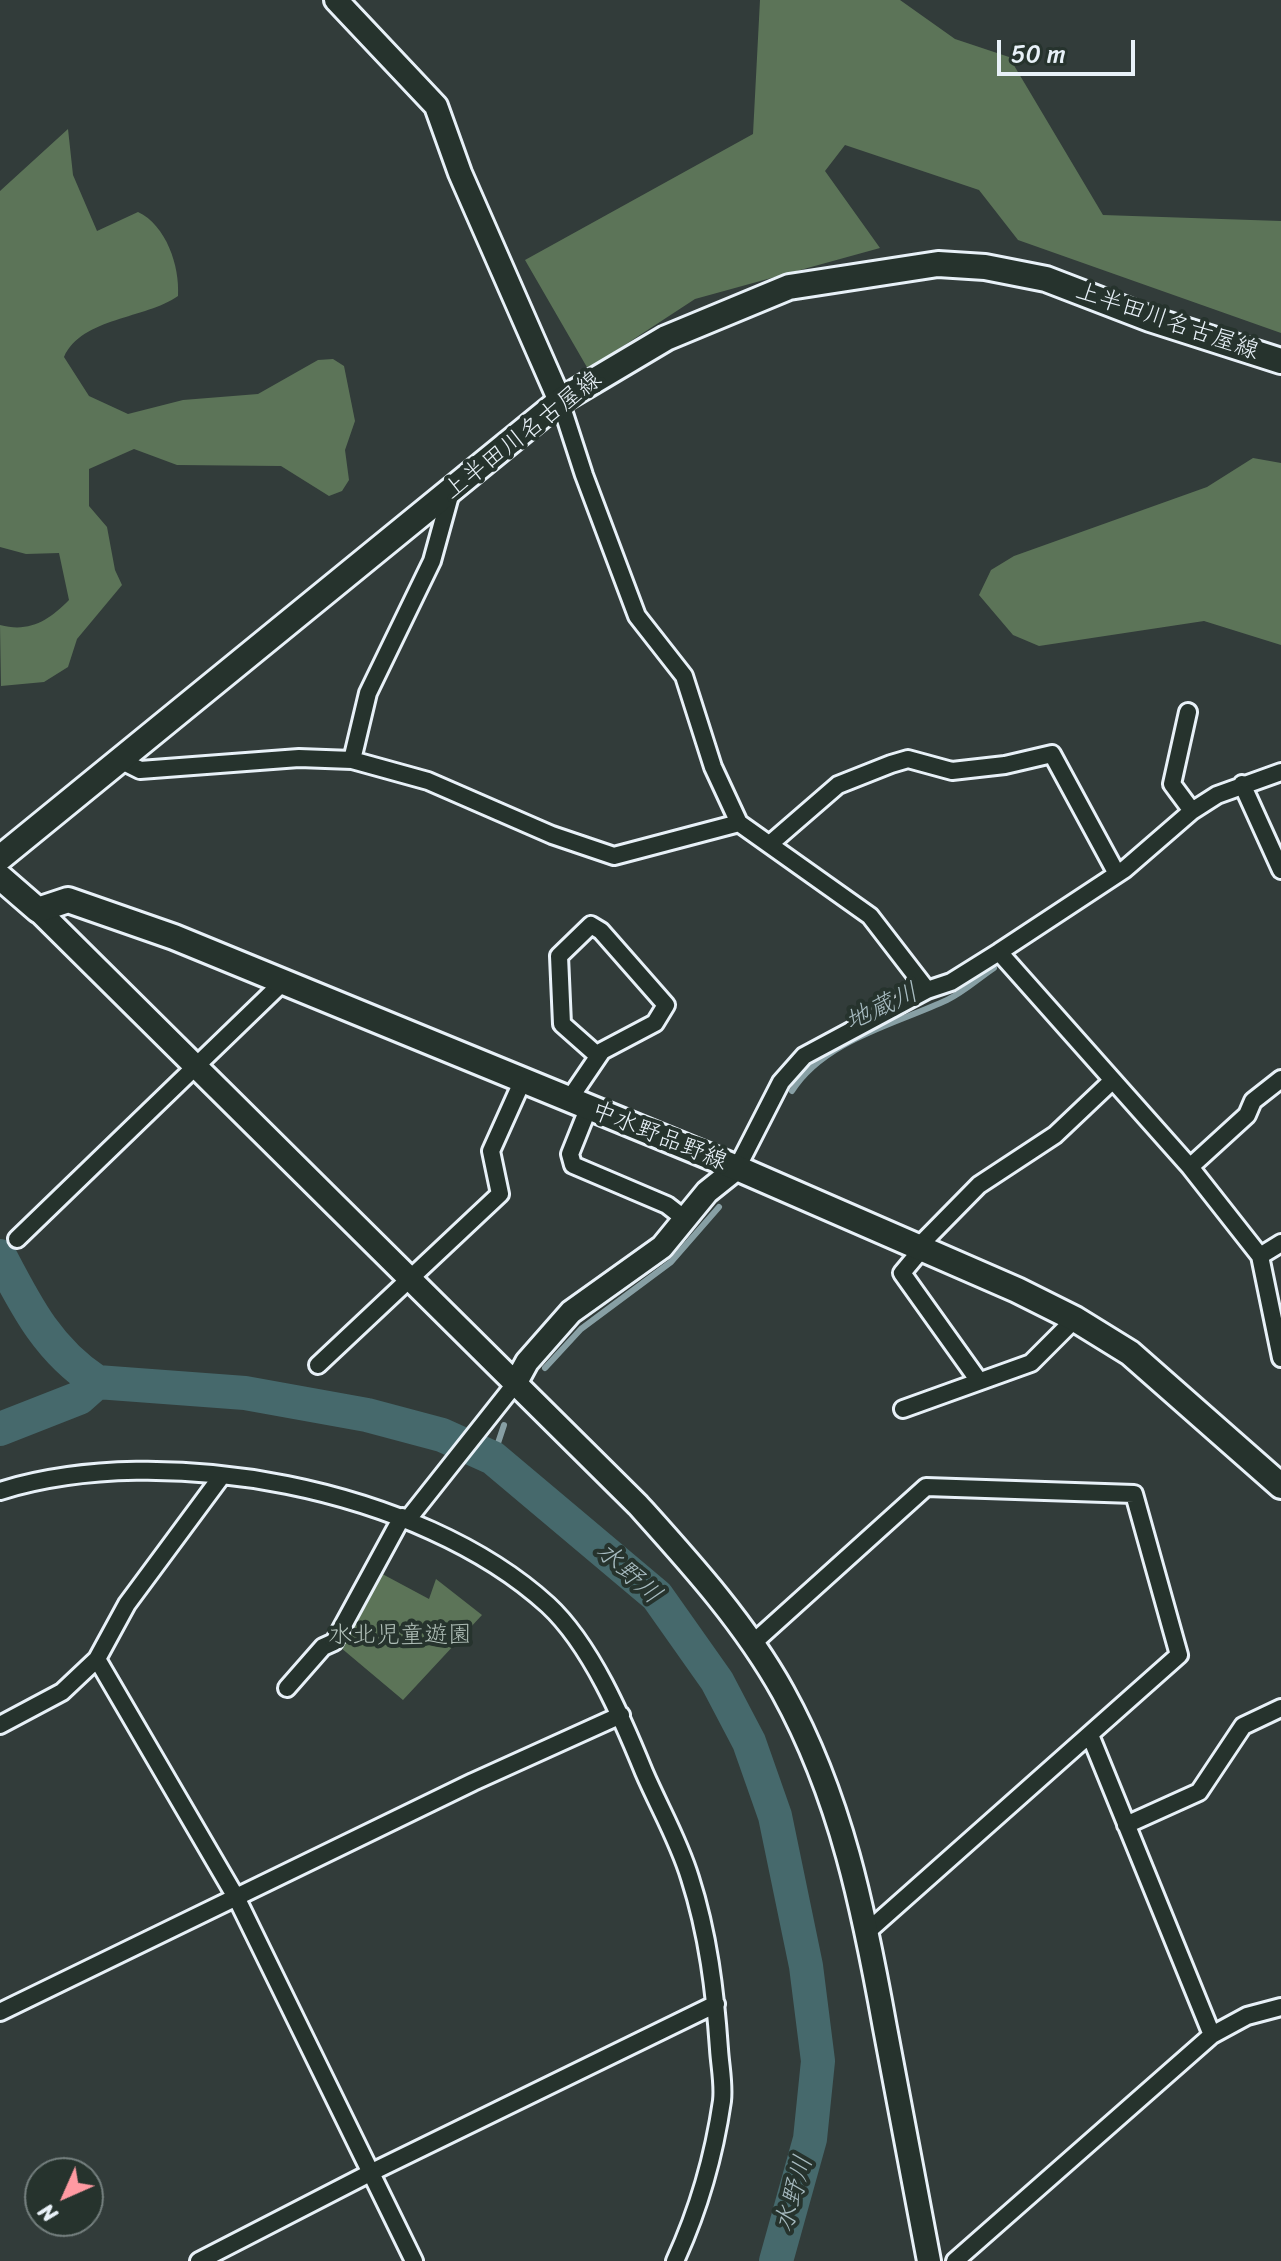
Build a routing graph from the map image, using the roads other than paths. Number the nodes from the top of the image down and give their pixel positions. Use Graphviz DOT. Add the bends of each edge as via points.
graph roads {
  1 [pos="336,0"];
  2 [pos="1281,361"];
  3 [pos="560,401"];
  4 [pos="451,492"];
  5 [pos="1188,712"];
  6 [pos="352,760"];
  7 [pos="122,761"];
  8 [pos="1281,772"];
  9 [pos="1242,784"];
  10 [pos="1192,811"];
  11 [pos="739,823"];
  12 [pos="771,843"];
  13 [pos="0,858"];
  14 [pos="1281,870"];
  15 [pos="1117,874"];
  16 [pos="0,877"];
  17 [pos="38,910"];
  18 [pos="999,952"];
  19 [pos="281,984"];
  20 [pos="927,990"];
  21 [pos="597,1055"];
  22 [pos="195,1066"];
  23 [pos="1281,1079"];
  24 [pos="1112,1081"];
  25 [pos="522,1082"];
  26 [pos="578,1105"];
  27 [pos="1190,1167"];
  28 [pos="737,1168"];
  29 [pos="685,1219"];
  30 [pos="17,1239"];
  31 [pos="1281,1243"];
  32 [pos="919,1246"];
  33 [pos="1260,1256"];
  34 [pos="407,1277"];
  35 [pos="1075,1319"];
  36 [pos="1281,1358"];
  37 [pos="318,1365"];
  38 [pos="979,1381"];
  39 [pos="515,1384"];
  40 [pos="903,1409"];
  41 [pos="221,1477"];
  42 [pos="1281,1486"];
  43 [pos="0,1491"];
  44 [pos="405,1518"];
  45 [pos="753,1643"];
  46 [pos="97,1659"];
  47 [pos="287,1688"];
  48 [pos="1281,1708"];
  49 [pos="621,1715"];
  50 [pos="0,1725"];
  51 [pos="1090,1735"];
  52 [pos="1126,1825"];
  53 [pos="237,1899"];
  54 [pos="868,1931"];
  55 [pos="716,2004"];
  56 [pos="1281,2007"];
  57 [pos="0,2012"];
  58 [pos="1212,2035"];
  59 [pos="372,2172"];
  60 [pos="199,2261"];
  61 [pos="414,2261"];
  62 [pos="675,2261"];
  63 [pos="929,2261"];
  64 [pos="955,2261"];
  1 -- 3 [label="street" via="436,106"];
  2 -- 3 [label="main road, 上半田川名古屋線" via="1046,279 938,264 789,287 666,338"];
  3 -- 4 [label="main road, 上半田川名古屋線"];
  3 -- 11 [label="street" via="637,616 684,676 713,767"];
  4 -- 6 [label="street" via="432,561 368,693"];
  4 -- 7 [label="main road, 上半田川名古屋線"];
  5 -- 10 [label="street" via="1172,784"];
  6 -- 7 [label="street" via="299,758 140,770"];
  6 -- 11 [label="street" via="428,781 614,856"];
  7 -- 13 [label="main road, 上半田川名古屋線"];
  8 -- 9 [label="street"];
  9 -- 10 [label="street"];
  9 -- 14 [label="street"];
  10 -- 15 [label="street"];
  11 -- 12 [label="street"];
  12 -- 15 [label="street" via="838,785 908,759 952,771 1052,754"];
  12 -- 20 [label="street" via="870,916"];
  15 -- 18 [label="street"];
  16 -- 17 [label="main road"];
  17 -- 19 [label="main road, 中水野品野線" via="68,900 174,937"];
  17 -- 22 [label="street"];
  18 -- 20 [label="street" via="951,982"];
  18 -- 24 [label="street"];
  19 -- 22 [label="street"];
  19 -- 25 [label="main road, 中水野品野線"];
  20 -- 28 [label="street" via="804,1056 781,1082"];
  21 -- 21 [label="street" via="655,1023 666,1005 591,925 559,956 560,1019 567,1032"];
  21 -- 26 [label="street"];
  22 -- 30 [label="street"];
  22 -- 34 [label="street"];
  23 -- 27 [label="street"];
  24 -- 27 [label="street"];
  24 -- 32 [label="street" via="1055,1135 979,1185"];
  25 -- 26 [label="main road, 中水野品野線"];
  25 -- 34 [label="street" via="491,1151 500,1194"];
  26 -- 28 [label="main road, 中水野品野線"];
  26 -- 29 [label="street" via="573,1165 667,1205"];
  27 -- 33 [label="street"];
  28 -- 29 [label="street"];
  28 -- 32 [label="main road, 中水野品野線"];
  29 -- 39 [label="street" via="662,1247 571,1312 527,1362"];
  31 -- 33 [label="street"];
  32 -- 35 [label="main road, 中水野品野線"];
  32 -- 38 [label="street" via="902,1273"];
  33 -- 36 [label="street"];
  34 -- 37 [label="street"];
  34 -- 39 [label="street"];
  35 -- 38 [label="street" via="1031,1363"];
  35 -- 42 [label="main road, 中水野品野線" via="1130,1353"];
  38 -- 40 [label="street"];
  39 -- 44 [label="street"];
  39 -- 45 [label="street" via="638,1505 701,1574"];
  41 -- 43 [label="street" via="120,1469 35,1480"];
  41 -- 44 [label="street" via="307,1488"];
  41 -- 46 [label="street" via="127,1604"];
  44 -- 47 [label="street" via="334,1642 323,1647"];
  44 -- 49 [label="street" via="503,1570 550,1607 591,1662"];
  45 -- 51 [label="street" via="926,1487 1134,1494 1179,1655"];
  45 -- 54 [label="street" via="816,1760 847,1845"];
  46 -- 50 [label="street" via="62,1692"];
  46 -- 53 [label="street"];
  48 -- 52 [label="street" via="1243,1726 1199,1792"];
  49 -- 53 [label="street"];
  49 -- 55 [label="street" via="690,1875"];
  51 -- 52 [label="street"];
  51 -- 54 [label="street"];
  52 -- 58 [label="street"];
  53 -- 57 [label="street"];
  53 -- 59 [label="street"];
  54 -- 63 [label="street"];
  55 -- 59 [label="street"];
  55 -- 62 [label="street" via="722,2098 696,2217"];
  56 -- 58 [label="street" via="1247,2016"];
  58 -- 64 [label="street"];
  59 -- 60 [label="street"];
  59 -- 61 [label="street"];
}
